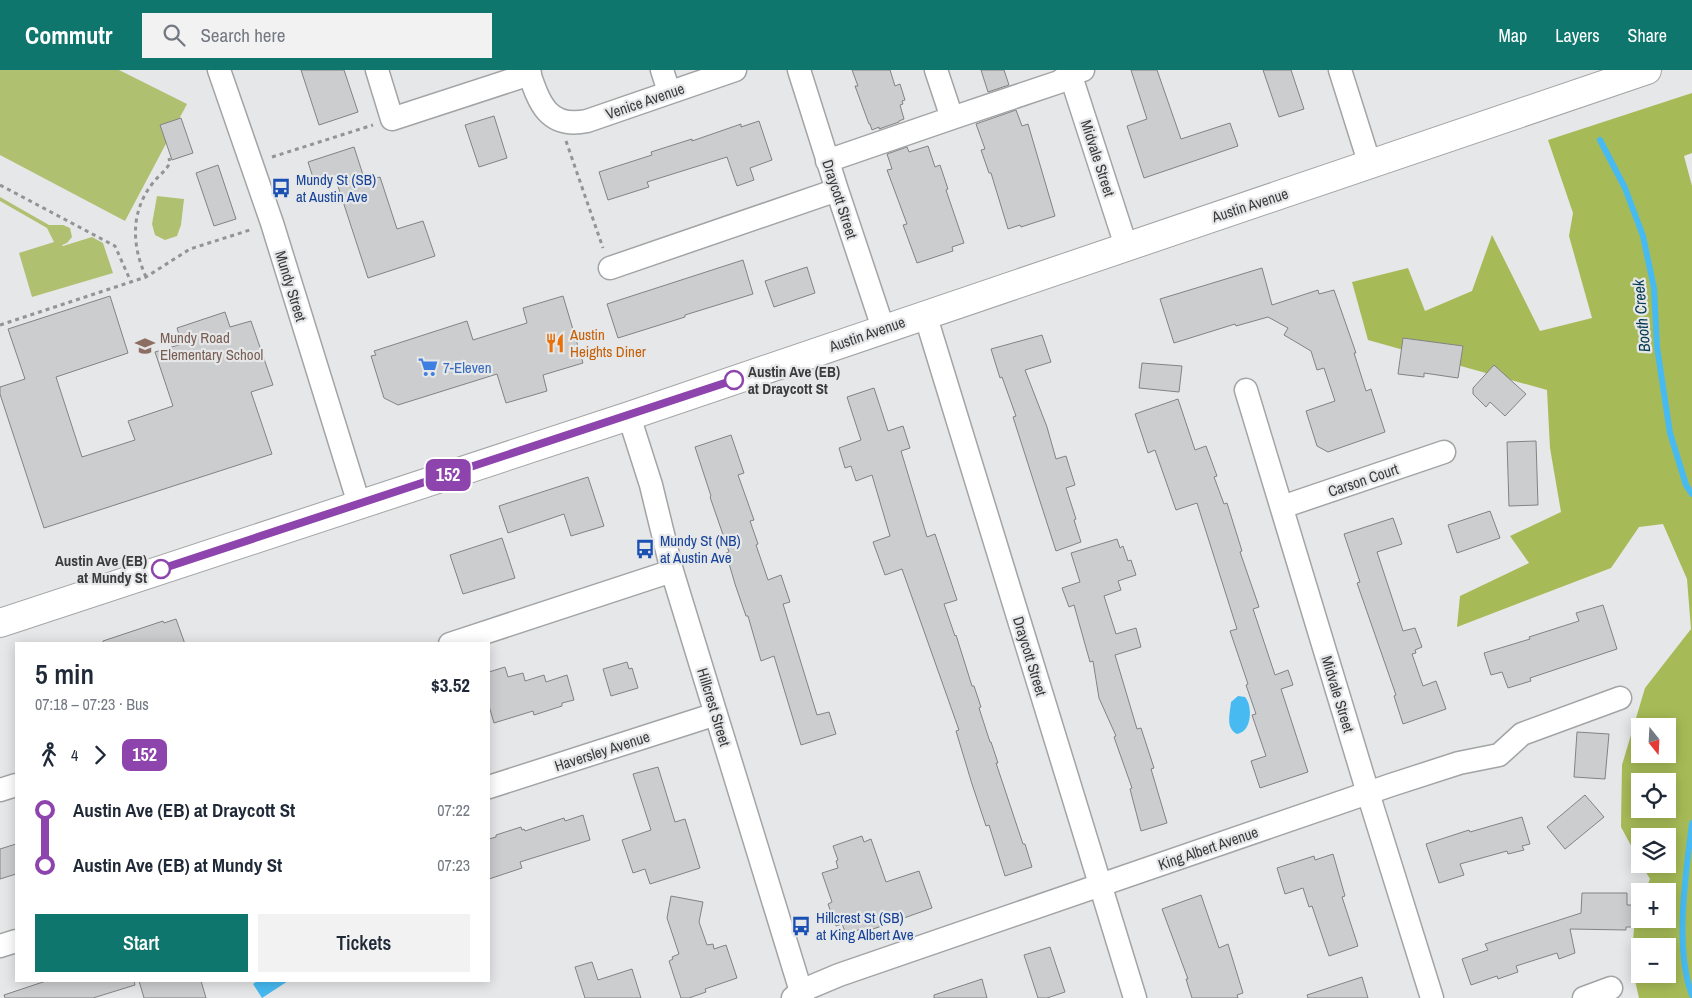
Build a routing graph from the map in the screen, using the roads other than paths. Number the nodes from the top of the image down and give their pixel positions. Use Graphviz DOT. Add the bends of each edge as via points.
graph roads {
  1 [pos="220,70"];
  2 [pos="376,70"];
  3 [pos="662,70"];
  4 [pos="735,70"];
  5 [pos="799,70"];
  6 [pos="936,70"];
  7 [pos="1340,70"];
  8 [pos="1647,70"];
  9 [pos="1074,71"];
  10 [pos="529,72"];
  11 [pos="669,92"];
  12 [pos="952,118"];
  13 [pos="827,161"];
  14 [pos="1370,165"];
  15 [pos="837,190"];
  16 [pos="1126,246"];
  17 [pos="610,268"];
  18 [pos="925,314"];
  19 [pos="883,328"];
  20 [pos="1246,390"];
  21 [pos="629,416"];
  22 [pos="1444,452"];
  23 [pos="359,504"];
  24 [pos="1282,507"];
  25 [pos="672,572"];
  26 [pos="0,623"];
  27 [pos="456,642"];
  28 [pos="1620,698"];
  29 [pos="716,714"];
  30 [pos="15,785"];
  31 [pos="490,787"];
  32 [pos="0,790"];
  33 [pos="1368,793"];
  34 [pos="1100,884"];
  35 [pos="15,940"];
  36 [pos="0,946"];
  37 [pos="1611,988"];
  38 [pos="799,996"];
  39 [pos="1135,998"];
  40 [pos="1432,998"];
  41 [pos="1584,998"];
  1 -- 23 [label="street, Mundy Street" via="272,223"];
  2 -- 10 [label="street" via="392,118"];
  3 -- 11 [label="street"];
  4 -- 11 [label="street, Venice Avenue"];
  5 -- 13 [label="street, Draycott Street"];
  6 -- 12 [label="street"];
  7 -- 14 [label="street"];
  8 -- 14 [label="main road, Austin Avenue"];
  9 -- 12 [label="street" via="1058,82"];
  9 -- 16 [label="street, Midvale Street"];
  10 -- 11 [label="street, Venice Avenue" via="544,109 561,121 587,121"];
  12 -- 13 [label="street"];
  13 -- 15 [label="street, Draycott Street"];
  14 -- 16 [label="main road, Austin Avenue"];
  15 -- 17 [label="street"];
  15 -- 19 [label="street, Draycott Street"];
  16 -- 18 [label="main road, Austin Avenue"];
  18 -- 19 [label="main road, Austin Avenue"];
  18 -- 34 [label="street, Draycott Street"];
  19 -- 21 [label="main road, Austin Avenue"];
  20 -- 24 [label="street, Midvale Street"];
  21 -- 23 [label="main road, Austin Avenue"];
  21 -- 25 [label="street, Hillcrest Street" via="651,485"];
  22 -- 24 [label="street, Carson Court"];
  23 -- 26 [label="main road, Austin Avenue"];
  24 -- 33 [label="street, Midvale Street"];
  25 -- 27 [label="street"];
  25 -- 29 [label="street, Hillcrest Street"];
  28 -- 33 [label="street, King Albert Avenue" via="1522,734 1499,755 1459,763"];
  29 -- 31 [label="street, Haversley Avenue"];
  29 -- 38 [label="street, Hillcrest Street"];
  30 -- 32 [label="street"];
  33 -- 34 [label="street, King Albert Avenue"];
  33 -- 40 [label="street, Midvale Street"];
  34 -- 38 [label="street, King Albert Avenue" via="839,975"];
  34 -- 39 [label="street, Draycott Street"];
  35 -- 36 [label="street"];
  37 -- 41 [label="street"];
}
